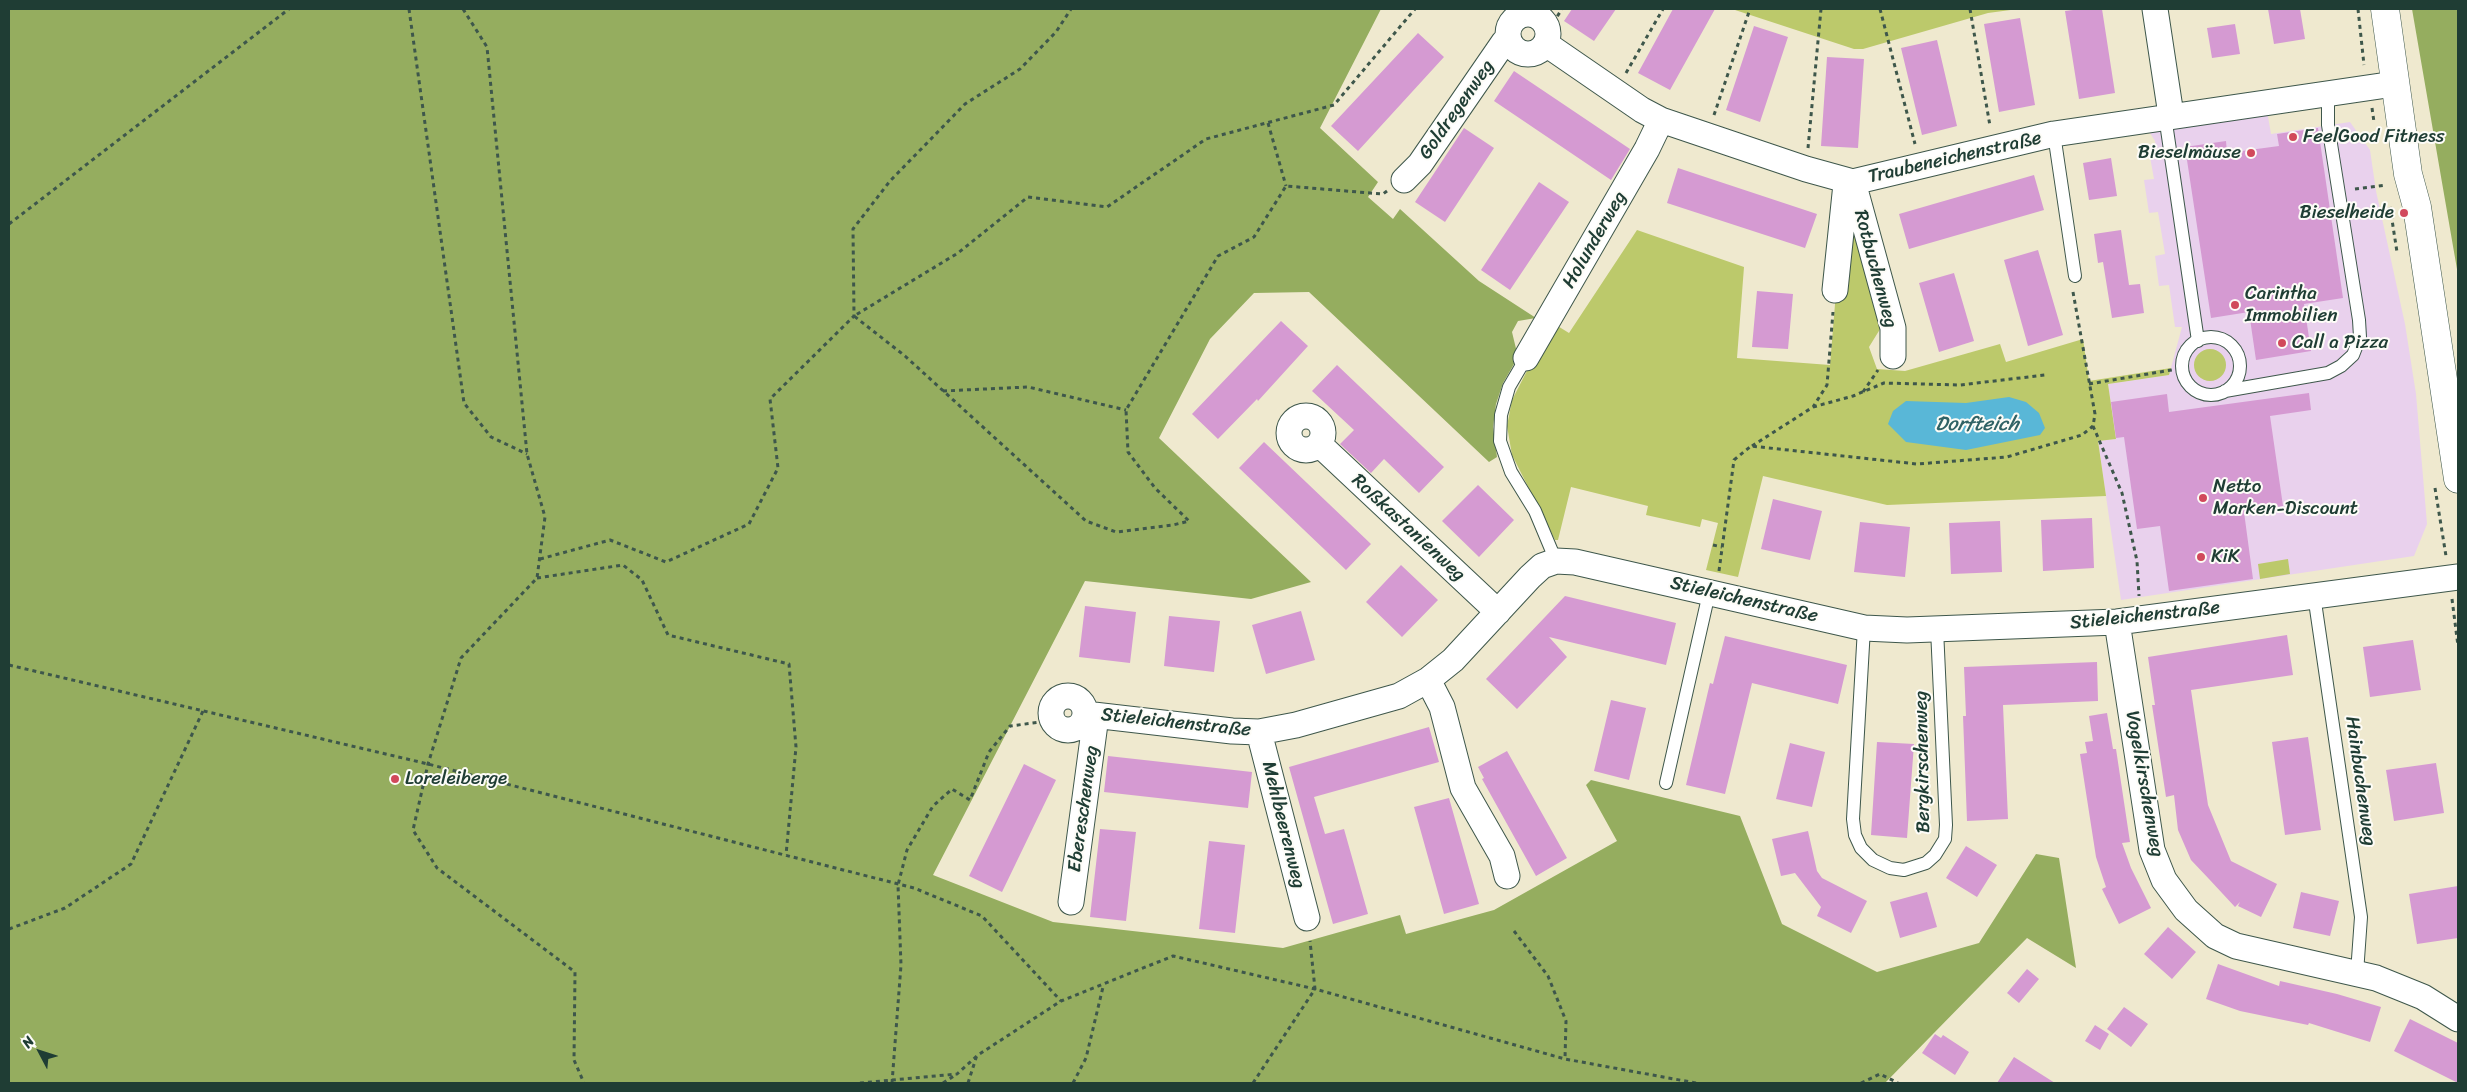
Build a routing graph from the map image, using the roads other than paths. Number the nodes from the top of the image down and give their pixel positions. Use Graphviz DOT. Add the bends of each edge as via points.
graph roads {
  1 [pos="2155,9"];
  2 [pos="2385,9"];
  3 [pos="1547,38"];
  4 [pos="1508,40"];
  5 [pos="2394,84"];
  6 [pos="2328,94"];
  7 [pos="2168,116"];
  8 [pos="1661,120"];
  9 [pos="2054,134"];
  10 [pos="1404,180"];
  11 [pos="1849,182"];
  12 [pos="2075,276"];
  13 [pos="1835,290"];
  14 [pos="2198,340"];
  15 [pos="1893,356"];
  16 [pos="1526,358"];
  17 [pos="2224,392"];
  18 [pos="1319,444"];
  19 [pos="2458,472"];
  20 [pos="1556,561"];
  21 [pos="2454,577"];
  22 [pos="1712,593"];
  23 [pos="2314,595"];
  24 [pos="1498,612"];
  25 [pos="2128,621"];
  26 [pos="1864,628"];
  27 [pos="1937,629"];
  28 [pos="1428,680"];
  29 [pos="1091,715"];
  30 [pos="1051,716"];
  31 [pos="1260,732"];
  32 [pos="1666,784"];
  33 [pos="1507,876"];
  34 [pos="1072,902"];
  35 [pos="1307,918"];
  36 [pos="2357,973"];
  37 [pos="2458,1019"];
  1 -- 7 [label="street"];
  2 -- 5 [label="main road"];
  3 -- 4 [label="street" via="1540,50 1525,55"];
  3 -- 4 [label="street, Traubeneichenstraße" via="1544,22 1538,16 1522,15 1510,24"];
  3 -- 8 [label="street, Traubeneichenstraße" via="1616,91"];
  4 -- 10 [label="street, Goldregenweg" via="1420,164"];
  5 -- 6 [label="street, Traubeneichenstraße"];
  5 -- 19 [label="main road" via="2408,174 2417,207"];
  6 -- 7 [label="street, Traubeneichenstraße"];
  6 -- 17 [label="lane" via="2328,125 2360,337 2353,355 2328,373"];
  7 -- 9 [label="street, Traubeneichenstraße"];
  7 -- 14 [label="lane"];
  8 -- 11 [label="street, Traubeneichenstraße"];
  8 -- 16 [label="street, Holunderweg"];
  9 -- 11 [label="street, Traubeneichenstraße"];
  9 -- 12 [label="lane"];
  11 -- 13 [label="street, Rotbuchenweg"];
  11 -- 15 [label="street, Rotbuchenweg" via="1893,328"];
  14 -- 17 [label="lane" via="2186,352 2183,368 2188,383 2201,393"];
  14 -- 17 [label="lane" via="2214,337 2235,349 2239,373"];
  16 -- 20 [label="lane" via="1509,386 1501,415 1500,441 1511,472 1535,511"];
  18 -- 24 [label="street, Roßkastanienweg"];
  20 -- 22 [label="street, Stieleichenstraße" via="1575,562"];
  20 -- 24 [label="street, Stieleichenstraße" via="1542,566"];
  21 -- 23 [label="street, Stieleichenstraße"];
  22 -- 26 [label="street, Stieleichenstraße"];
  22 -- 32 [label="lane"];
  23 -- 25 [label="street, Stieleichenstraße"];
  23 -- 36 [label="lane, Hainbuchenweg" via="2361,917"];
  24 -- 28 [label="street, Stieleichenstraße" via="1453,660"];
  25 -- 27 [label="street, Stieleichenstraße"];
  25 -- 36 [label="street, Vogelkirschenweg" via="2152,850 2164,880 2198,922 2236,946"];
  26 -- 27 [label="street, Stieleichenstraße"];
  26 -- 27 [label="lane, Bergkirschenweg" via="1853,819 1861,848 1873,860 1904,870 1926,863 1944,840"];
  28 -- 31 [label="street, Stieleichenstraße" via="1399,696"];
  28 -- 33 [label="street" via="1442,708 1463,788 1502,856"];
  29 -- 30 [label="street, Stieleichenstraße" via="1069,730 1058,727"];
  29 -- 31 [label="street, Stieleichenstraße"];
  29 -- 34 [label="street, Ebereschenweg"];
  31 -- 35 [label="street, Mehlbeerenweg"];
  36 -- 37 [label="street, Vogelkirschenweg" via="2392,983"];
}
